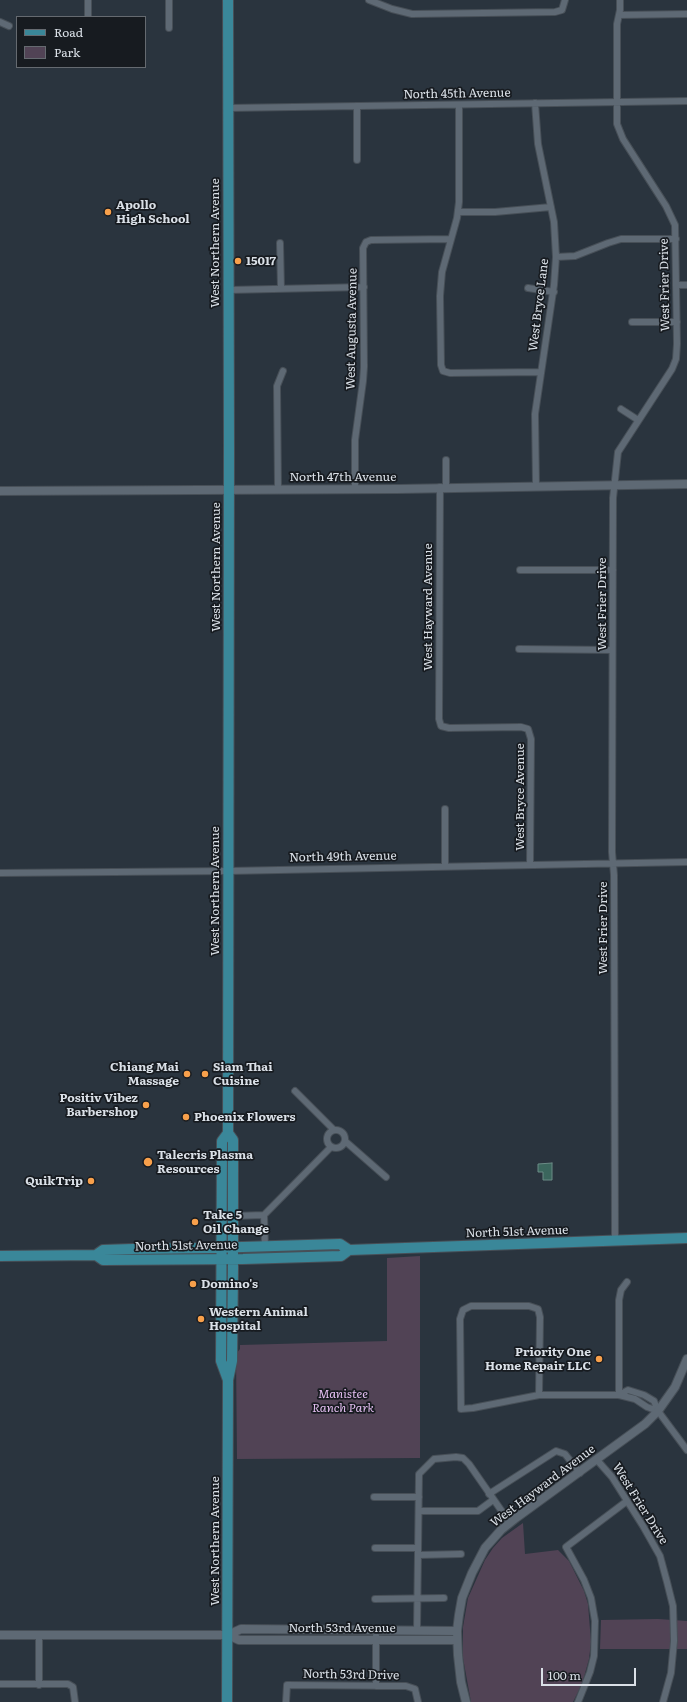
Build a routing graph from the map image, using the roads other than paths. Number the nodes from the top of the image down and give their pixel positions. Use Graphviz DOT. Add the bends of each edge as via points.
graph roads {
  1 [pos="88,0"];
  2 [pos="169,0"];
  3 [pos="228,0"];
  4 [pos="369,0"];
  5 [pos="565,0"];
  6 [pos="620,0"];
  7 [pos="687,14"];
  8 [pos="619,15"];
  9 [pos="88,16"];
  10 [pos="0,22"];
  11 [pos="9,26"];
  12 [pos="169,28"];
  13 [pos="687,101"];
  14 [pos="616,102"];
  15 [pos="535,104"];
  16 [pos="459,105"];
  17 [pos="357,106"];
  18 [pos="228,108"];
  19 [pos="358,160"];
  20 [pos="551,207"];
  21 [pos="458,212"];
  22 [pos="451,239"];
  23 [pos="676,239"];
  24 [pos="280,243"];
  25 [pos="556,257"];
  26 [pos="677,285"];
  27 [pos="687,285"];
  28 [pos="364,287"];
  29 [pos="528,288"];
  30 [pos="281,289"];
  31 [pos="228,290"];
  32 [pos="554,292"];
  33 [pos="632,322"];
  34 [pos="677,322"];
  35 [pos="283,371"];
  36 [pos="541,372"];
  37 [pos="621,409"];
  38 [pos="638,420"];
  39 [pos="446,460"];
  40 [pos="687,484"];
  41 [pos="615,485"];
  42 [pos="536,486"];
  43 [pos="443,487"];
  44 [pos="278,489"];
  45 [pos="355,489"];
  46 [pos="229,490"];
  47 [pos="0,491"];
  48 [pos="520,570"];
  49 [pos="613,570"];
  50 [pos="519,649"];
  51 [pos="612,650"];
  52 [pos="528,729"];
  53 [pos="445,809"];
  54 [pos="687,862"];
  55 [pos="613,863"];
  56 [pos="530,864"];
  57 [pos="445,866"];
  58 [pos="228,871"];
  59 [pos="0,873"];
  60 [pos="295,1091"];
  61 [pos="334,1130"];
  62 [pos="228,1133"];
  63 [pos="345,1141"];
  64 [pos="331,1147"];
  65 [pos="386,1177"];
  66 [pos="264,1215"];
  67 [pos="233,1216"];
  68 [pos="687,1238"];
  69 [pos="615,1241"];
  70 [pos="265,1247"];
  71 [pos="222,1248"];
  72 [pos="233,1248"];
  73 [pos="348,1250"];
  74 [pos="0,1256"];
  75 [pos="96,1256"];
  76 [pos="221,1259"];
  77 [pos="233,1259"];
  78 [pos="627,1282"];
  79 [pos="687,1359"];
  80 [pos="228,1380"];
  81 [pos="540,1395"];
  82 [pos="619,1395"];
  83 [pos="658,1411"];
  84 [pos="687,1450"];
  85 [pos="597,1460"];
  86 [pos="580,1473"];
  87 [pos="374,1497"];
  88 [pos="419,1497"];
  89 [pos="491,1497"];
  90 [pos="628,1501"];
  91 [pos="419,1511"];
  92 [pos="510,1523"];
  93 [pos="375,1548"];
  94 [pos="418,1548"];
  95 [pos="461,1554"];
  96 [pos="418,1555"];
  97 [pos="418,1598"];
  98 [pos="444,1598"];
  99 [pos="375,1599"];
  100 [pos="294,1629"];
  101 [pos="375,1630"];
  102 [pos="417,1630"];
  103 [pos="457,1631"];
  104 [pos="40,1634"];
  105 [pos="228,1634"];
  106 [pos="0,1635"];
  107 [pos="294,1640"];
  108 [pos="376,1640"];
  109 [pos="457,1640"];
  110 [pos="0,1684"];
  111 [pos="40,1684"];
  112 [pos="376,1686"];
  113 [pos="75,1702"];
  114 [pos="227,1702"];
  115 [pos="286,1702"];
  116 [pos="418,1702"];
  117 [pos="466,1702"];
  118 [pos="578,1702"];
  119 [pos="663,1702"];
  1 -- 9 [label="street"];
  2 -- 12 [label="street"];
  3 -- 18 [label="main road, West Northern Avenue"];
  4 -- 5 [label="street" via="412,14 555,12 562,10"];
  6 -- 8 [label="street, West Frier Drive"];
  7 -- 8 [label="street"];
  8 -- 14 [label="street, West Frier Drive"];
  10 -- 11 [label="street"];
  13 -- 14 [label="street, North 45th Avenue"];
  14 -- 15 [label="street, North 45th Avenue"];
  14 -- 23 [label="street, West Frier Drive" via="619,131 666,206 675,225"];
  15 -- 16 [label="street, North 45th Avenue"];
  15 -- 20 [label="street, West Bryce Lane" via="538,144"];
  16 -- 17 [label="street, North 45th Avenue"];
  16 -- 21 [label="street"];
  17 -- 18 [label="street, North 45th Avenue"];
  17 -- 19 [label="street"];
  18 -- 31 [label="main road, West Northern Avenue"];
  20 -- 21 [label="street"];
  20 -- 25 [label="street, West Bryce Lane"];
  21 -- 22 [label="street"];
  22 -- 28 [label="street, West Augusta Avenue" via="366,242 363,248"];
  22 -- 36 [label="street" via="441,284 443,371"];
  23 -- 25 [label="street" via="621,239 575,256"];
  23 -- 26 [label="street, West Frier Drive"];
  24 -- 30 [label="street"];
  25 -- 32 [label="street, West Bryce Lane"];
  26 -- 27 [label="street"];
  26 -- 34 [label="street, West Frier Drive"];
  28 -- 30 [label="street"];
  28 -- 45 [label="street, West Augusta Avenue" via="364,382 355,440"];
  29 -- 32 [label="street"];
  30 -- 31 [label="street"];
  31 -- 46 [label="main road, West Northern Avenue"];
  32 -- 36 [label="street, West Bryce Lane"];
  33 -- 34 [label="street"];
  34 -- 38 [label="street, West Frier Drive" via="676,359"];
  35 -- 44 [label="street" via="277,386"];
  36 -- 42 [label="street, West Bryce Lane" via="535,422"];
  37 -- 38 [label="street"];
  38 -- 41 [label="street, West Frier Drive" via="618,452"];
  39 -- 43 [label="street, West Hayward Avenue"];
  40 -- 41 [label="street, North 47th Avenue"];
  41 -- 42 [label="street, North 47th Avenue"];
  41 -- 49 [label="street, West Frier Drive"];
  42 -- 43 [label="street, North 47th Avenue"];
  43 -- 45 [label="street, North 47th Avenue"];
  43 -- 52 [label="street, West Hayward Avenue" via="439,719 441,726"];
  44 -- 45 [label="street, North 47th Avenue"];
  44 -- 46 [label="street, North 47th Avenue"];
  46 -- 47 [label="street, North 47th Avenue"];
  46 -- 58 [label="main road, West Northern Avenue"];
  48 -- 49 [label="street"];
  49 -- 51 [label="street, West Frier Drive"];
  50 -- 51 [label="street"];
  51 -- 55 [label="street, West Frier Drive"];
  52 -- 56 [label="street, West Bryce Avenue" via="531,739"];
  53 -- 57 [label="street"];
  54 -- 55 [label="street, North 49th Avenue"];
  55 -- 56 [label="street, North 49th Avenue"];
  55 -- 69 [label="street, West Frier Drive"];
  56 -- 57 [label="street, North 49th Avenue"];
  57 -- 58 [label="street, North 49th Avenue"];
  58 -- 59 [label="street, North 49th Avenue"];
  58 -- 62 [label="main road, West Northern Avenue"];
  60 -- 61 [label="street"];
  61 -- 63 [label="street" via="343,1132"];
  61 -- 64 [label="street" via="327,1136"];
  62 -- 67 [label="main road, West Northern Avenue" via="233,1140"];
  62 -- 71 [label="main road, West Northern Avenue" via="222,1141"];
  63 -- 64 [label="street" via="340,1148"];
  63 -- 65 [label="street"];
  64 -- 66 [label="street"];
  66 -- 67 [label="street"];
  66 -- 70 [label="street"];
  67 -- 72 [label="main road, West Northern Avenue"];
  68 -- 69 [label="main road, North 51st Avenue"];
  69 -- 73 [label="main road, North 51st Avenue"];
  70 -- 72 [label="main road, North 51st Avenue"];
  70 -- 73 [label="main road, North 51st Avenue" via="340,1244"];
  71 -- 72 [label="main road, North 51st Avenue"];
  71 -- 75 [label="main road, North 51st Avenue" via="103,1250"];
  71 -- 76 [label="main road, West Northern Avenue"];
  72 -- 77 [label="main road, West Northern Avenue"];
  73 -- 77 [label="main road, North 51st Avenue" via="341,1256"];
  74 -- 75 [label="main road, North 51st Avenue"];
  75 -- 76 [label="main road, North 51st Avenue" via="103,1260"];
  76 -- 77 [label="main road, North 51st Avenue"];
  76 -- 80 [label="main road, West Northern Avenue" via="221,1361"];
  77 -- 80 [label="main road, West Northern Avenue" via="232,1361"];
  78 -- 82 [label="street" via="621,1290 619,1300"];
  79 -- 83 [label="street, West Hayward Avenue" via="675,1387"];
  80 -- 105 [label="main road, West Northern Avenue"];
  81 -- 81 [label="street" via="538,1309 529,1306 470,1306 463,1310 460,1319 461,1409"];
  81 -- 82 [label="street"];
  82 -- 83 [label="street" via="628,1390 644,1395 654,1401"];
  83 -- 84 [label="street"];
  83 -- 85 [label="street, West Hayward Avenue" via="634,1433"];
  85 -- 86 [label="street, West Hayward Avenue"];
  85 -- 90 [label="street, West Frier Drive"];
  86 -- 89 [label="street" via="565,1454 556,1451"];
  86 -- 92 [label="street, West Hayward Avenue"];
  87 -- 88 [label="street"];
  88 -- 89 [label="street" via="419,1474 434,1459 456,1457 463,1458 469,1464"];
  88 -- 91 [label="street"];
  89 -- 91 [label="street" via="478,1512"];
  89 -- 92 [label="street"];
  90 -- 118 [label="street" via="566,1547 584,1580 591,1598 595,1621 594,1656"];
  90 -- 119 [label="street, West Frier Drive" via="660,1556 673,1606 672,1666"];
  91 -- 94 [label="street"];
  92 -- 103 [label="street, West Hayward Avenue" via="485,1548 472,1573 462,1598"];
  93 -- 94 [label="street"];
  94 -- 96 [label="street"];
  95 -- 96 [label="street"];
  96 -- 97 [label="street"];
  97 -- 98 [label="street"];
  97 -- 99 [label="street"];
  97 -- 102 [label="street"];
  100 -- 101 [label="street, North 53rd Avenue"];
  100 -- 105 [label="street, North 53rd Avenue" via="241,1629"];
  100 -- 107 [label="street"];
  101 -- 102 [label="street, North 53rd Avenue"];
  101 -- 108 [label="street"];
  102 -- 103 [label="street, North 53rd Avenue"];
  103 -- 109 [label="street, West Hayward Avenue"];
  104 -- 105 [label="street, North 53rd Avenue"];
  104 -- 106 [label="street, North 53rd Avenue"];
  104 -- 111 [label="street"];
  105 -- 107 [label="street, North 53rd Avenue" via="239,1640"];
  105 -- 114 [label="main road, West Northern Avenue"];
  107 -- 108 [label="street, North 53rd Avenue"];
  108 -- 109 [label="street, North 53rd Avenue"];
  108 -- 112 [label="street"];
  109 -- 117 [label="street, West Hayward Avenue" via="461,1682"];
  110 -- 111 [label="street"];
  111 -- 113 [label="street" via="68,1684 73,1687"];
  112 -- 115 [label="street, North 53rd Drive" via="286,1685"];
  112 -- 116 [label="street, North 53rd Drive" via="406,1686 414,1689"];
}
